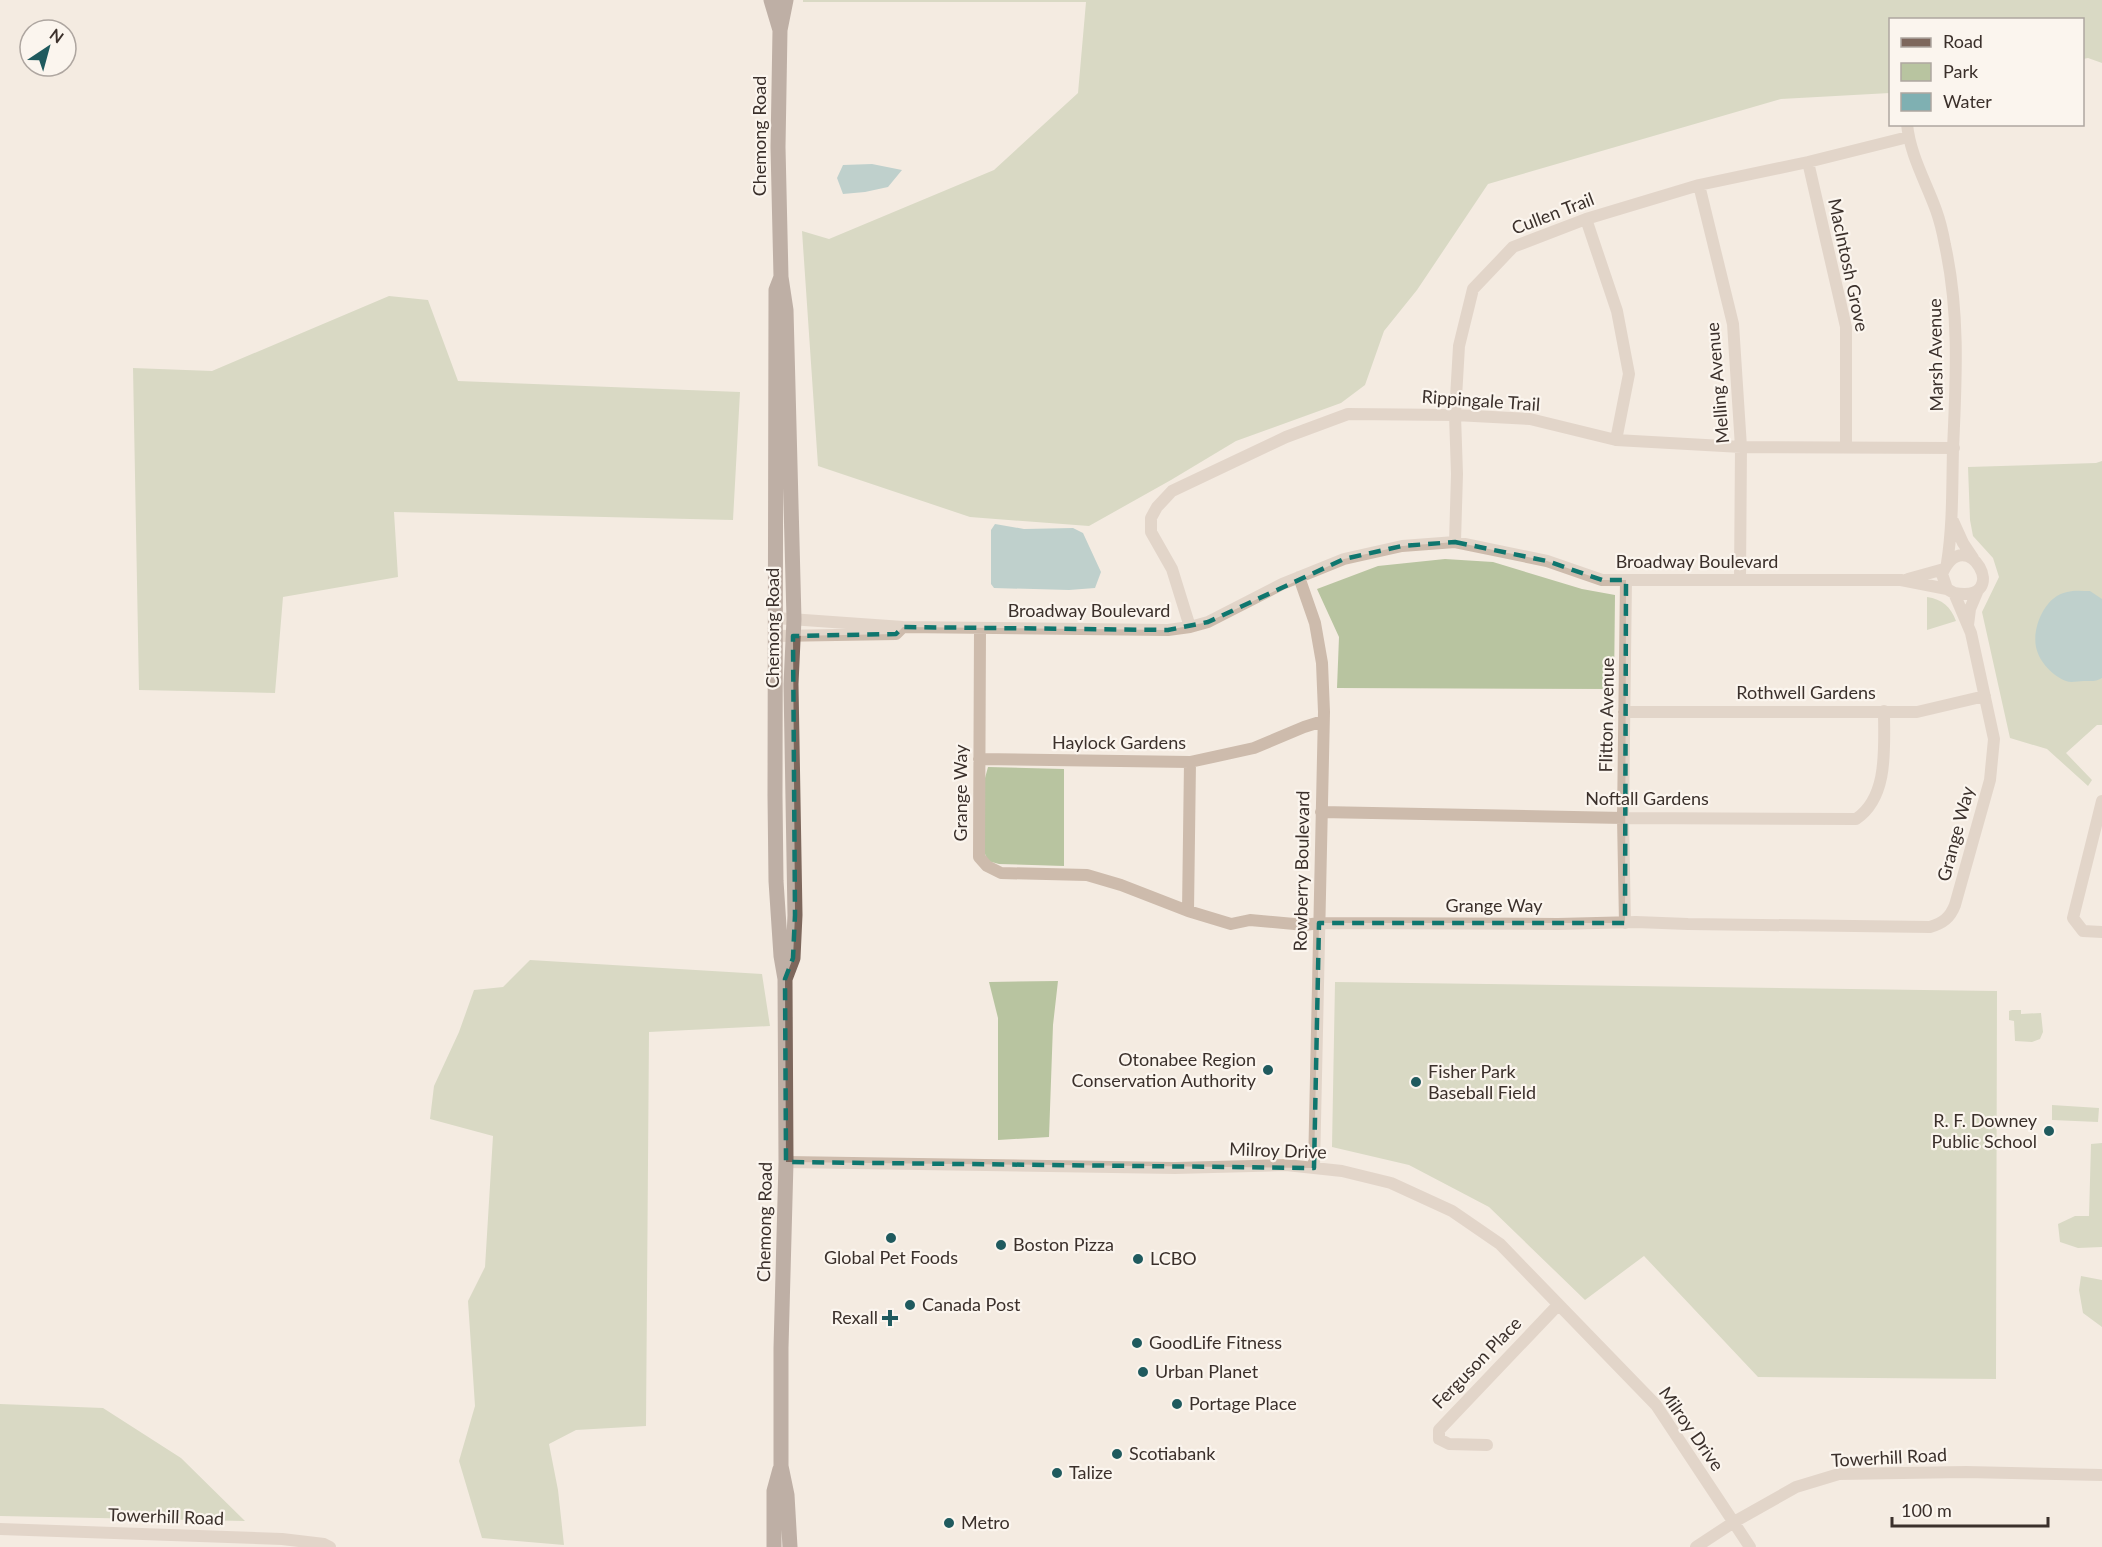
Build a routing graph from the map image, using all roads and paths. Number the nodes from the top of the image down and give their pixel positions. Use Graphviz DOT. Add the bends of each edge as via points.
graph roads {
  1 [pos="771,0"];
  2 [pos="786,0"];
  3 [pos="780,30"];
  4 [pos="1907,131"];
  5 [pos="1808,162"];
  6 [pos="1699,186"];
  7 [pos="1586,219"];
  8 [pos="781,277"];
  9 [pos="1455,415"];
  10 [pos="1616,440"];
  11 [pos="1741,447"];
  12 [pos="1846,447"];
  13 [pos="1953,448"];
  14 [pos="1953,519"];
  15 [pos="1455,542"];
  16 [pos="1973,558"];
  17 [pos="1945,566"];
  18 [pos="1299,577"];
  19 [pos="1626,580"];
  20 [pos="1740,580"];
  21 [pos="1901,580"];
  22 [pos="1978,590"];
  23 [pos="1950,591"];
  24 [pos="776,618"];
  25 [pos="794,619"];
  26 [pos="1968,626"];
  27 [pos="903,627"];
  28 [pos="1191,627"];
  29 [pos="980,629"];
  30 [pos="776,636"];
  31 [pos="793,636"];
  32 [pos="1985,696"];
  33 [pos="1884,711"];
  34 [pos="1624,712"];
  35 [pos="1323,721"];
  36 [pos="979,759"];
  37 [pos="1190,762"];
  38 [pos="2102,801"];
  39 [pos="1321,812"];
  40 [pos="1623,818"];
  41 [pos="1188,911"];
  42 [pos="1319,923"];
  43 [pos="1625,923"];
  44 [pos="2102,932"];
  45 [pos="785,979"];
  46 [pos="786,1162"];
  47 [pos="1314,1168"];
  48 [pos="1558,1305"];
  49 [pos="1487,1445"];
  50 [pos="781,1466"];
  51 [pos="2102,1475"];
  52 [pos="1734,1521"];
  53 [pos="0,1529"];
  54 [pos="330,1547"];
  55 [pos="774,1547"];
  56 [pos="790,1547"];
  57 [pos="1696,1547"];
  58 [pos="1750,1547"];
  1 -- 3 [label="main road, Chemong Road"];
  2 -- 3 [label="main road, Chemong Road"];
  3 -- 8 [label="main road, Chemong Road"];
  4 -- 5 [label="street, Cullen Trail"];
  4 -- 13 [label="street, Marsh Avenue" via="1936,211 1953,290"];
  5 -- 6 [label="street, Cullen Trail"];
  5 -- 12 [label="street, MacIntosh Grove" via="1846,327"];
  6 -- 7 [label="street, Cullen Trail"];
  6 -- 11 [label="street, Melling Avenue" via="1733,324"];
  7 -- 9 [label="street, Cullen Trail" via="1513,247 1473,289 1456,366"];
  7 -- 10 [label="street" via="1617,311 1629,374"];
  8 -- 24 [label="main road, Chemong Road" via="776,290"];
  8 -- 25 [label="main road, Chemong Road" via="786,310"];
  9 -- 10 [label="street, Rippingale Trail" via="1530,419"];
  9 -- 15 [label="street, Cullen Trail"];
  9 -- 28 [label="street, Rippingale Trail" via="1348,414 1286,437 1172,491 1156,507 1151,532 1172,569"];
  10 -- 11 [label="street, Rippingale Trail"];
  11 -- 12 [label="street, Rippingale Trail"];
  11 -- 20 [label="street, Melling Avenue"];
  12 -- 13 [label="street, Rippingale Trail"];
  13 -- 14 [label="street, Marsh Avenue"];
  14 -- 16 [label="street, Marsh Avenue"];
  14 -- 17 [label="street, Marsh Avenue"];
  15 -- 18 [label="street, Broadway Boulevard" via="1402,546 1344,559"];
  15 -- 19 [label="street, Broadway Boulevard" via="1547,561 1602,580"];
  16 -- 17 [label="street" via="1960,556"];
  16 -- 22 [label="street" via="1982,567 1983,579"];
  17 -- 21 [label="street, Broadway Boulevard"];
  17 -- 23 [label="street" via="1942,580"];
  18 -- 28 [label="street, Broadway Boulevard"];
  18 -- 35 [label="street, Rowberry Boulevard" via="1315,623 1322,663"];
  19 -- 20 [label="street, Broadway Boulevard"];
  19 -- 34 [label="street, Flitton Avenue"];
  20 -- 21 [label="street, Broadway Boulevard"];
  21 -- 23 [label="street, Broadway Boulevard"];
  22 -- 23 [label="street" via="1966,596"];
  22 -- 26 [label="street, Grange Way"];
  23 -- 26 [label="street, Grange Way"];
  24 -- 25 [label="street, Broadway Boulevard"];
  24 -- 30 [label="main road, Chemong Road"];
  25 -- 27 [label="street, Broadway Boulevard"];
  25 -- 31 [label="main road, Chemong Road"];
  26 -- 32 [label="street, Grange Way"];
  27 -- 29 [label="street, Broadway Boulevard"];
  27 -- 31 [label="street, Broadway Boulevard" via="896,634"];
  28 -- 29 [label="street, Broadway Boulevard"];
  29 -- 36 [label="street, Grange Way"];
  30 -- 31 [label="street, Broadway Boulevard"];
  30 -- 45 [label="main road, Chemong Road" via="776,871"];
  31 -- 45 [label="main road, Chemong Road" via="795,915 793,958"];
  32 -- 33 [label="street, Rothwell Gardens" via="1917,712"];
  32 -- 43 [label="street, Grange Way" via="1994,739 1990,780 1955,905 1942,924 1919,927"];
  33 -- 34 [label="street, Rothwell Gardens"];
  33 -- 40 [label="street, Noftall Gardens" via="1884,751 1876,797 1856,819"];
  34 -- 40 [label="street, Flitton Avenue"];
  35 -- 37 [label="street, Haylock Gardens" via="1254,748"];
  35 -- 39 [label="street, Rowberry Boulevard"];
  36 -- 37 [label="street, Haylock Gardens"];
  36 -- 41 [label="street, Grange Way" via="979,857 987,866 1001,873 1087,875"];
  37 -- 41 [label="street"];
  38 -- 44 [label="street" via="2073,918 2083,932"];
  39 -- 40 [label="street, Noftall Gardens"];
  39 -- 42 [label="street, Rowberry Boulevard"];
  40 -- 43 [label="street, Flitton Avenue"];
  41 -- 42 [label="street, Grange Way" via="1231,924 1250,920"];
  42 -- 43 [label="street, Grange Way"];
  42 -- 47 [label="street, Rowberry Boulevard"];
  45 -- 46 [label="main road, Chemong Road"];
  46 -- 47 [label="street, Milroy Drive"];
  46 -- 50 [label="main road, Chemong Road"];
  47 -- 48 [label="street, Milroy Drive" via="1390,1183 1452,1211 1500,1244"];
  48 -- 49 [label="street, Ferguson Place" via="1438,1430 1439,1439 1449,1444"];
  48 -- 52 [label="street, Milroy Drive" via="1656,1405"];
  50 -- 55 [label="main road, Chemong Road" via="774,1491"];
  50 -- 56 [label="main road, Chemong Road"];
  51 -- 52 [label="street, Towerhill Road" via="1839,1474 1796,1487"];
  52 -- 57 [label="street, Towerhill Road"];
  52 -- 58 [label="street, Milroy Drive"];
  53 -- 54 [label="street, Towerhill Road" via="282,1539"];
}
